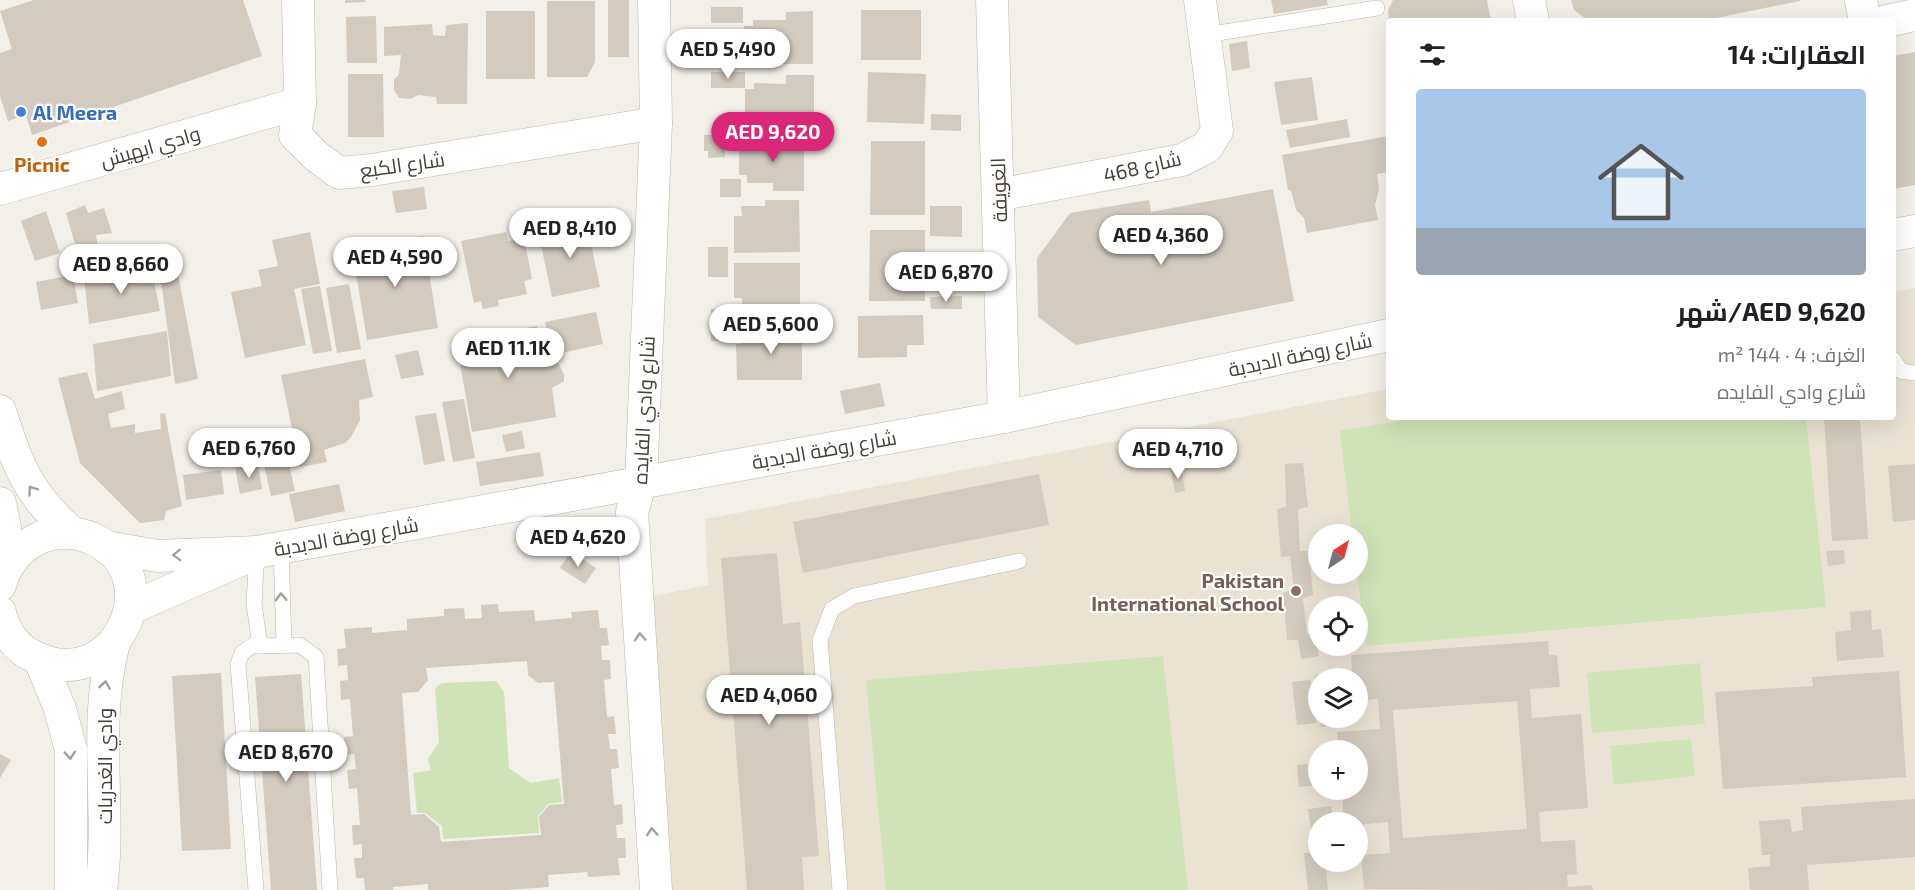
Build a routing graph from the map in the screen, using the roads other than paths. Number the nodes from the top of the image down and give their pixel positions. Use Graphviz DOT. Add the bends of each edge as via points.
graph roads {
  1 [pos="298,0"];
  2 [pos="654,0"];
  3 [pos="992,0"];
  4 [pos="1200,0"];
  5 [pos="1529,0"];
  6 [pos="1861,0"];
  7 [pos="1377,8"];
  8 [pos="1915,15"];
  9 [pos="1532,18"];
  10 [pos="1864,18"];
  11 [pos="1896,19"];
  12 [pos="1205,35"];
  13 [pos="300,104"];
  14 [pos="656,123"];
  15 [pos="0,189"];
  16 [pos="998,195"];
  17 [pos="1915,231"];
  18 [pos="1896,234"];
  19 [pos="1386,336"];
  20 [pos="1896,364"];
  21 [pos="1915,373"];
  22 [pos="0,411"];
  23 [pos="1004,417"];
  24 [pos="641,482"];
  25 [pos="0,503"];
  26 [pos="72,533"];
  27 [pos="106,547"];
  28 [pos="269,550"];
  29 [pos="1019,561"];
  30 [pos="2,578"];
  31 [pos="131,608"];
  32 [pos="0,612"];
  33 [pos="114,643"];
  34 [pos="284,645"];
  35 [pos="260,646"];
  36 [pos="40,660"];
  37 [pos="71,890"];
  38 [pos="100,890"];
  39 [pos="256,890"];
  40 [pos="330,890"];
  41 [pos="656,890"];
  42 [pos="840,890"];
  1 -- 13 [label="street, شارع الكبع"];
  2 -- 14 [label="street, شارع وادي الفايده"];
  3 -- 16 [label="street, الغويفة"];
  4 -- 12 [label="street, شارع 468"];
  5 -- 9 [label="street"];
  6 -- 10 [label="street"];
  7 -- 12 [label="lane"];
  8 -- 11 [label="street"];
  12 -- 16 [label="street, شارع 468" via="1217,131 1207,147 1182,160"];
  13 -- 14 [label="street, شارع الكبع" via="295,135 339,173"];
  13 -- 15 [label="street, وادي ابهيش"];
  14 -- 24 [label="street, شارع وادي الفايده"];
  16 -- 23 [label="street, الغويفة"];
  17 -- 18 [label="street"];
  19 -- 23 [label="street, شارع روضة الدبدبة"];
  20 -- 21 [label="lane" via="1901,371"];
  26 -- 22 [label="street, one-way" via="51,514 26,481"];
  23 -- 24 [label="street, شارع روضة الدبدبة"];
  24 -- 28 [label="street, شارع روضة الدبدبة"];
  41 -- 24 [label="street, شارع وادي الفايده, one-way" via="632,512"];
  25 -- 30 [label="street" via="5,527"];
  26 -- 27 [label="street"];
  26 -- 30 [label="street" via="32,541 20,549"];
  28 -- 27 [label="street, شارع روضة الدبدبة, one-way" via="159,556"];
  27 -- 31 [label="street" via="126,574"];
  28 -- 31 [label="street, شارع روضة الدبدبة"];
  34 -- 28 [label="lane, one-way"];
  28 -- 35 [label="lane" via="254,604"];
  29 -- 42 [label="lane" via="854,596 832,609 820,640"];
  31 -- 33 [label="street"];
  32 -- 36 [label="street" via="15,642"];
  33 -- 36 [label="street" via="105,652 80,663 52,664"];
  38 -- 33 [label="street, وادي الغدريات, one-way" via="105,846 101,721"];
  34 -- 35 [label="lane"];
  34 -- 40 [label="lane" via="300,645 316,657"];
  35 -- 39 [label="lane" via="246,649 238,664"];
  36 -- 37 [label="street, وادي الغدريات, one-way" via="71,750"];
}
